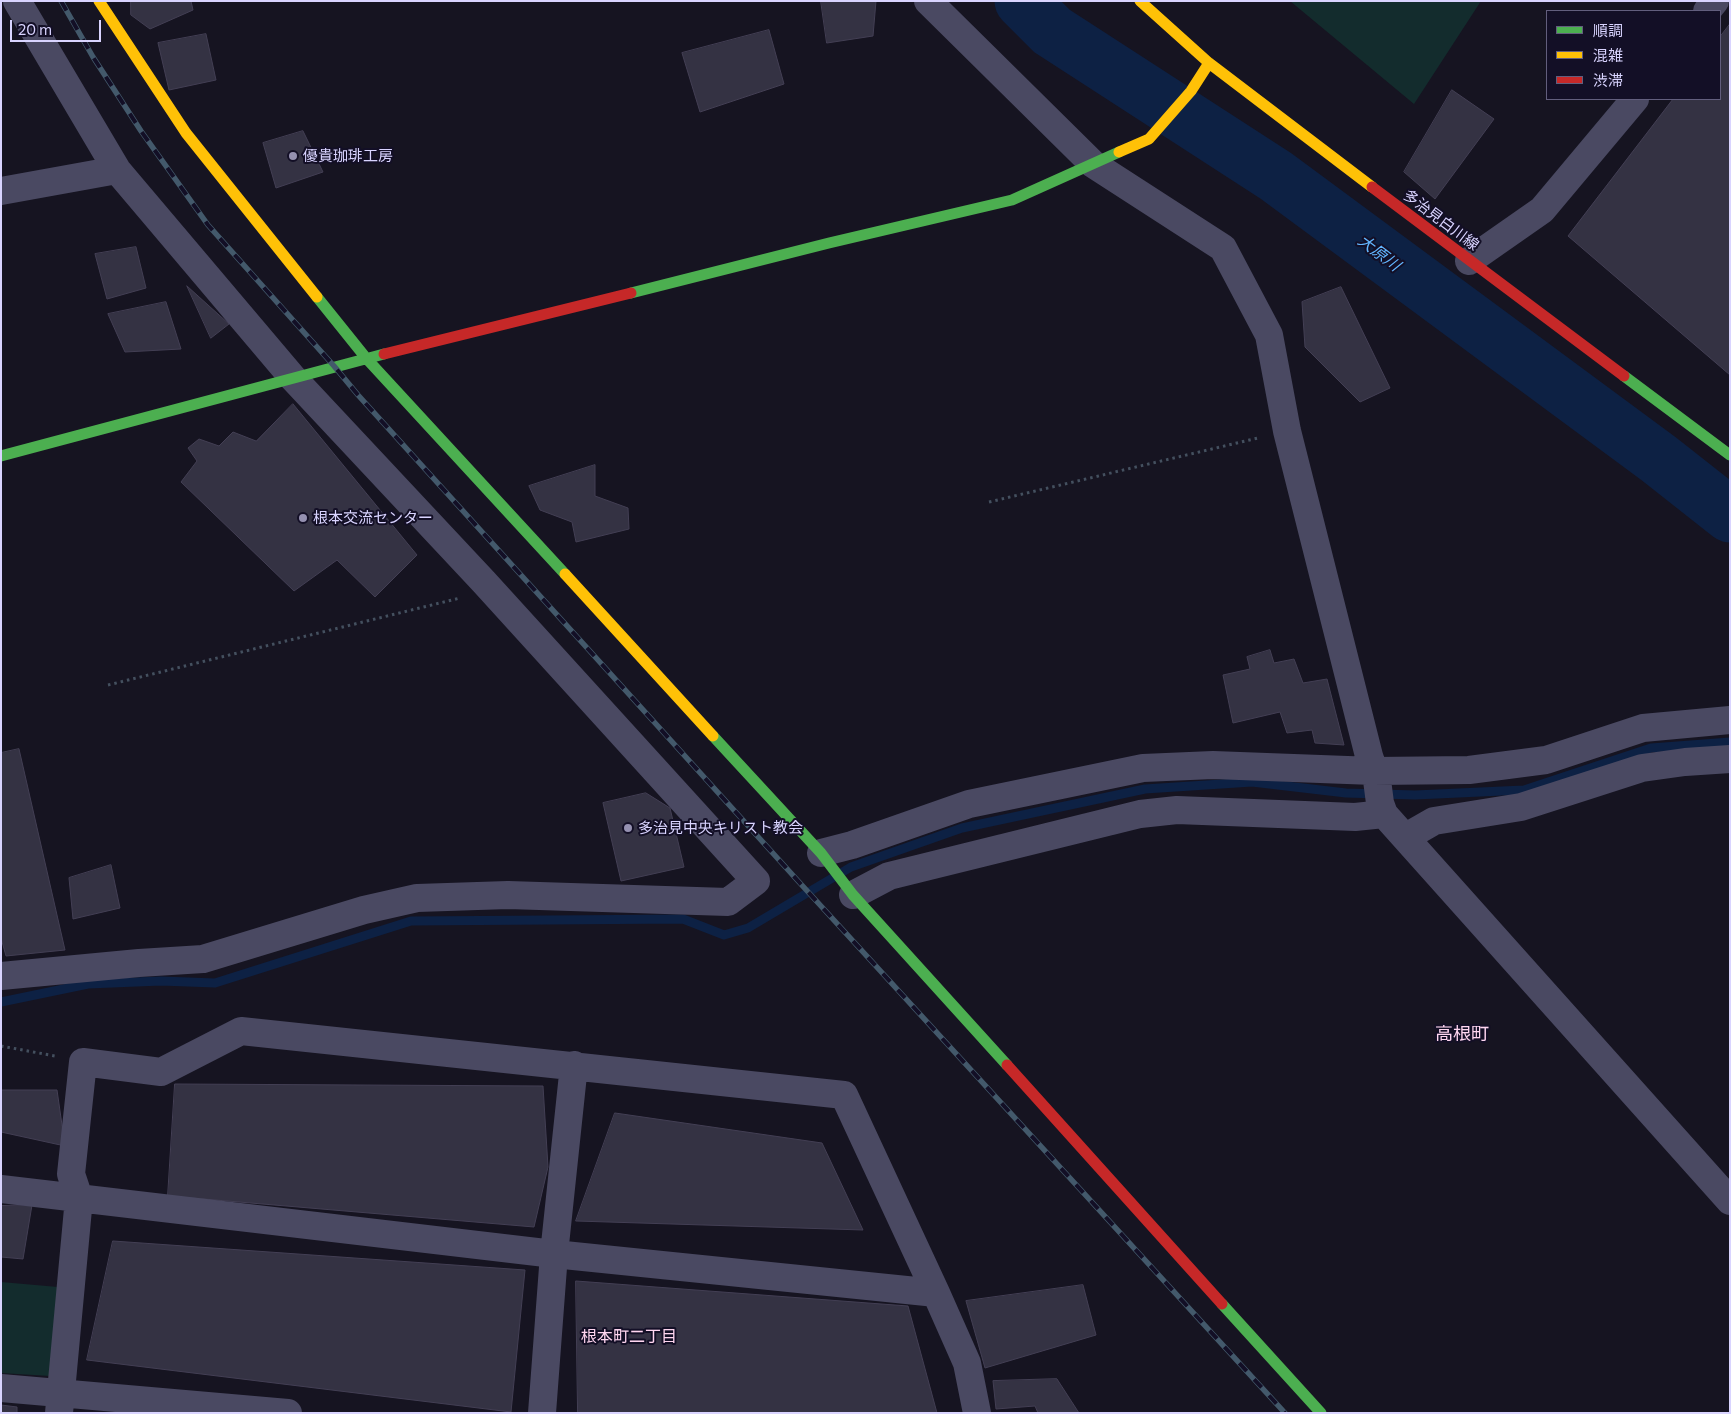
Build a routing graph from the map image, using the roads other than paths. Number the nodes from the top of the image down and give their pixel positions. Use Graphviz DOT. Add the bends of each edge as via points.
graph roads {
  1 [pos="17,1"];
  2 [pos="99,1"];
  3 [pos="928,1"];
  4 [pos="1140,1"];
  5 [pos="1209,63"];
  6 [pos="1634,100"];
  7 [pos="1093,164"];
  8 [pos="117,170"];
  9 [pos="1,191"];
  10 [pos="1469,261"];
  11 [pos="366,358"];
  12 [pos="293,378"];
  13 [pos="1730,455"];
  14 [pos="1,456"];
  15 [pos="1730,720"];
  16 [pos="1730,759"];
  17 [pos="1379,792"];
  18 [pos="1406,837"];
  19 [pos="821,853"];
  20 [pos="853,895"];
  21 [pos="1,976"];
  22 [pos="574,1065"];
  23 [pos="1,1189"];
  24 [pos="79,1198"];
  25 [pos="1730,1201"];
  26 [pos="554,1254"];
  27 [pos="936,1293"];
  28 [pos="1,1388"];
  29 [pos="61,1402"];
  30 [pos="288,1413"];
  31 [pos="542,1413"];
  32 [pos="977,1413"];
  33 [pos="1322,1413"];
  1 -- 8 [label="street"];
  2 -- 11 [label="street" via="186,134"];
  3 -- 7 [label="street"];
  4 -- 5 [label="street, 多治見白川線"];
  5 -- 7 [label="street" via="1191,91 1149,139"];
  5 -- 10 [label="street, 多治見白川線"];
  6 -- 10 [label="street" via="1542,210"];
  7 -- 11 [label="street" via="1012,200"];
  7 -- 17 [label="street" via="1223,248 1269,335 1287,431"];
  8 -- 9 [label="street"];
  8 -- 12 [label="street"];
  10 -- 13 [label="street, 多治見白川線"];
  11 -- 12 [label="street"];
  11 -- 19 [label="street"];
  12 -- 14 [label="street"];
  12 -- 21 [label="street" via="756,881 728,902 508,895 417,898 364,910 204,959"];
  15 -- 17 [label="street" via="1643,728 1546,760 1469,770"];
  16 -- 18 [label="street" via="1642,768 1522,807 1434,821"];
  17 -- 18 [label="street"];
  17 -- 19 [label="street" via="1213,765 1143,768 969,804"];
  17 -- 20 [label="street" via="1355,817 1177,810 1140,814 889,876"];
  18 -- 25 [label="street"];
  19 -- 20 [label="street"];
  20 -- 33 [label="street"];
  22 -- 24 [label="street" via="241,1031 160,1072 83,1062 71,1174"];
  22 -- 26 [label="street"];
  22 -- 27 [label="street" via="844,1096"];
  23 -- 24 [label="street"];
  24 -- 26 [label="street"];
  24 -- 29 [label="street"];
  26 -- 27 [label="street"];
  26 -- 31 [label="street"];
  27 -- 32 [label="street" via="967,1363"];
  28 -- 29 [label="street"];
  29 -- 30 [label="street"];
}
